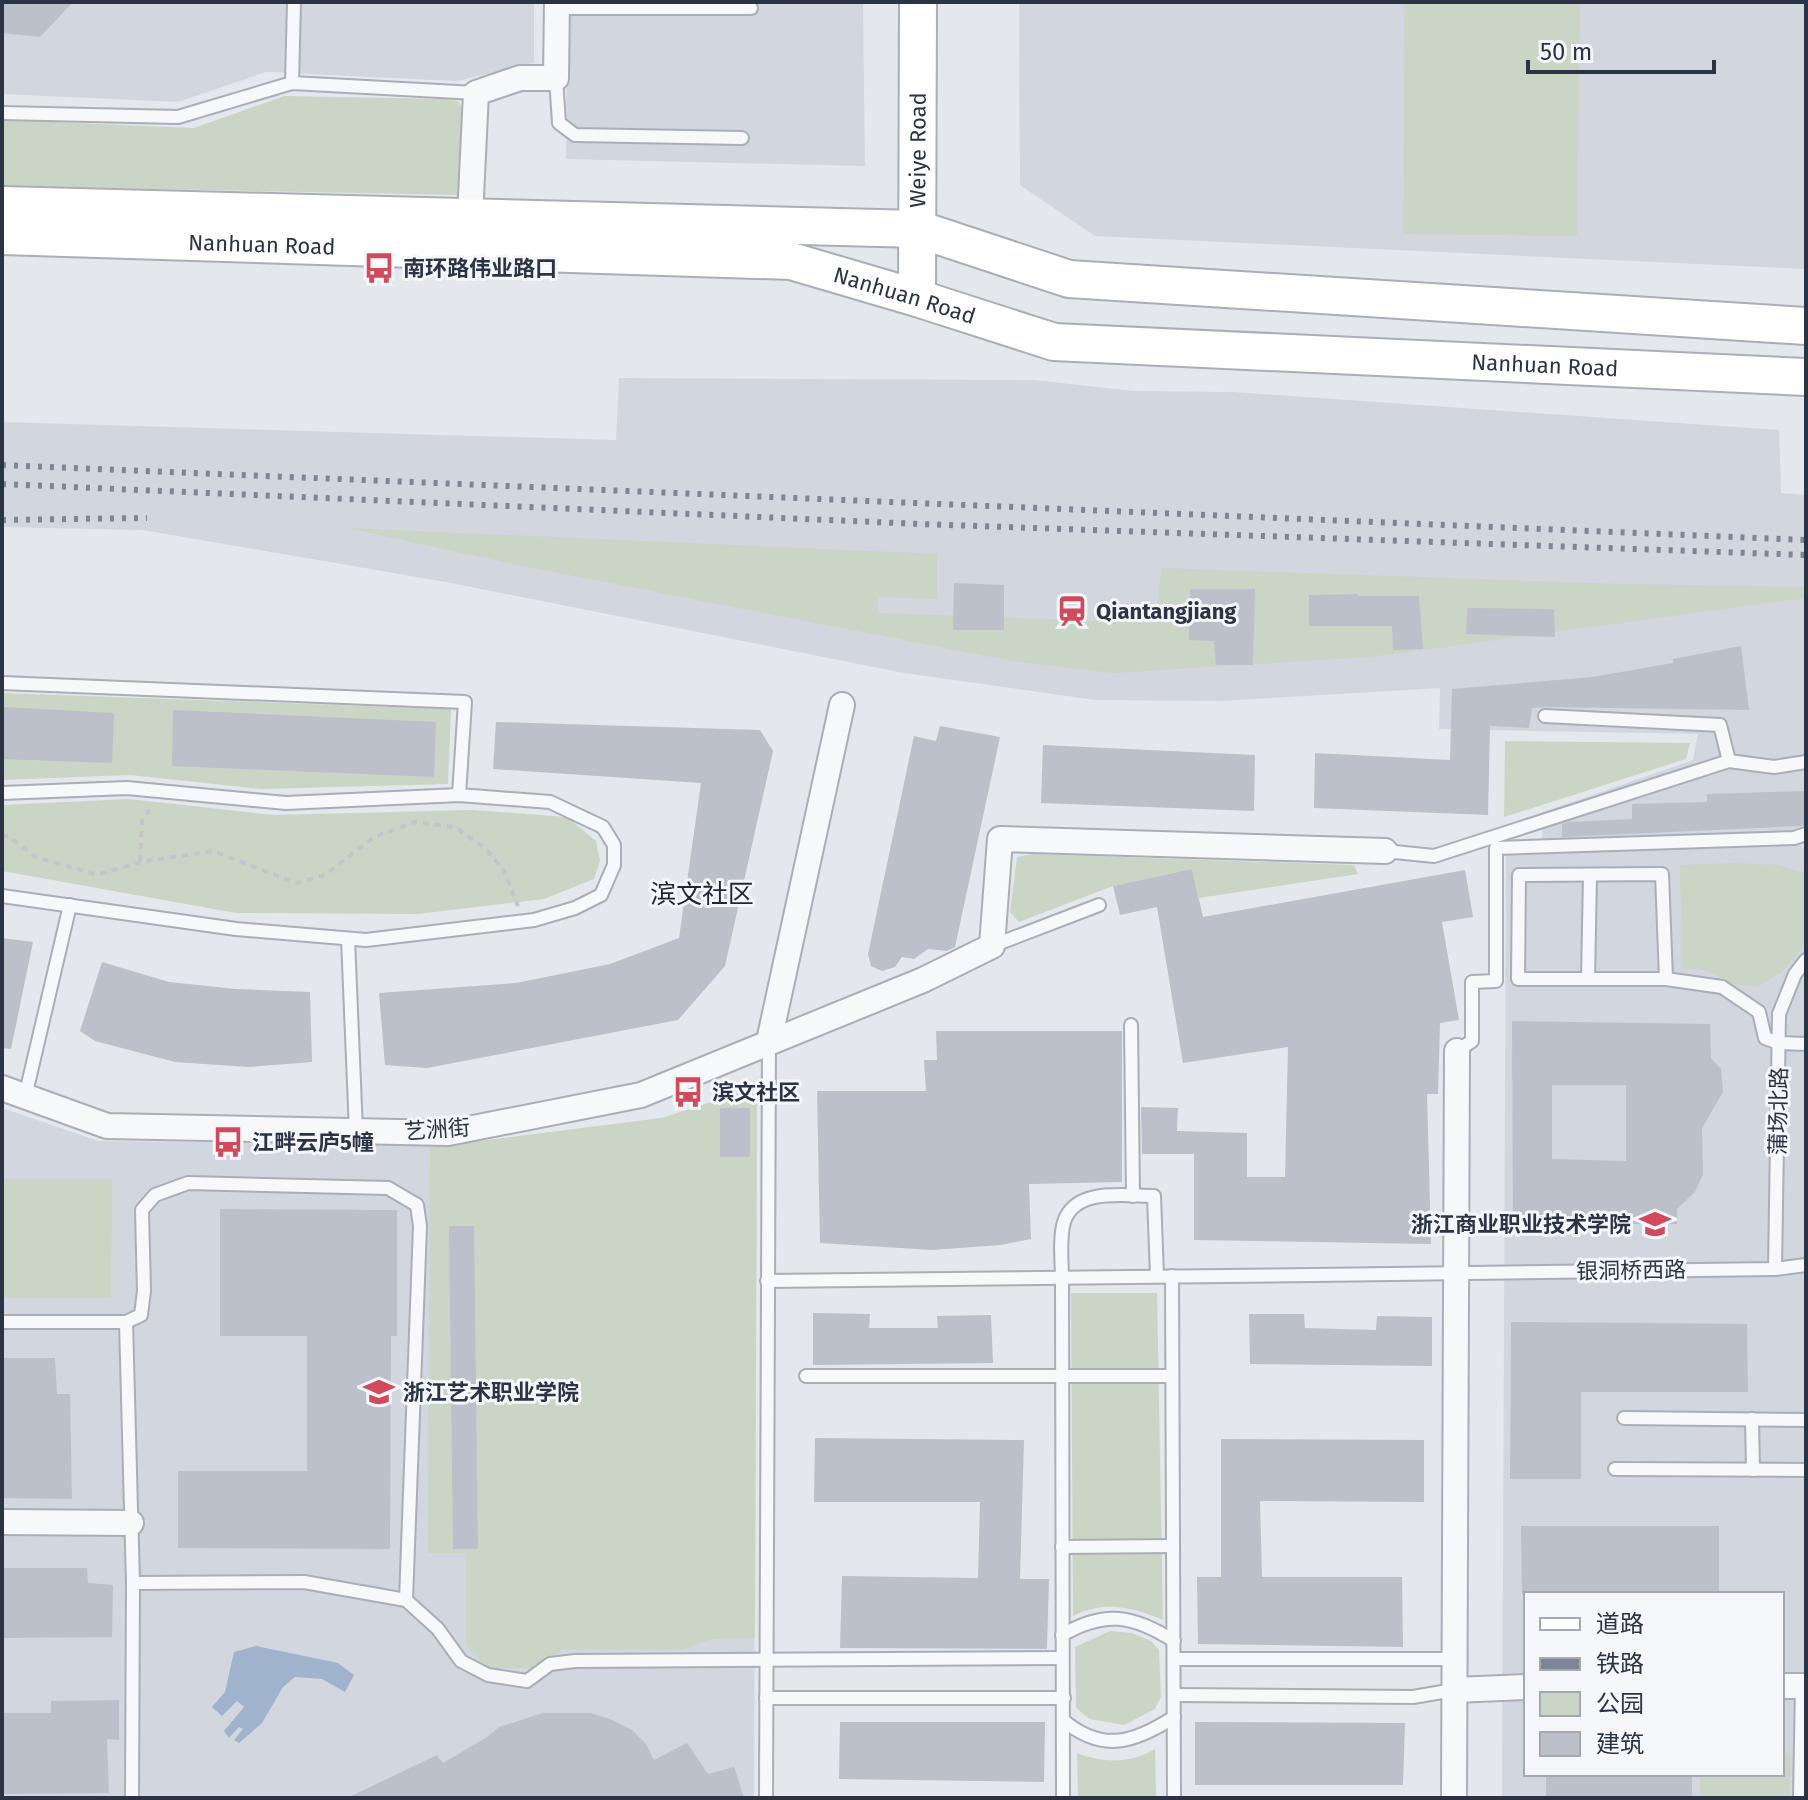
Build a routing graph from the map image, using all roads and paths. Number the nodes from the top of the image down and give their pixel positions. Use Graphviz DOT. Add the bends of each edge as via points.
graph roads {
  1 [pos="294,2"];
  2 [pos="918,2"];
  3 [pos="557,5"];
  4 [pos="751,8"];
  5 [pos="556,78"];
  6 [pos="292,83"];
  7 [pos="476,93"];
  8 [pos="2,113"];
  9 [pos="742,138"];
  10 [pos="2,205"];
  11 [pos="470,217"];
  12 [pos="918,229"];
  13 [pos="2,236"];
  14 [pos="917,298"];
  15 [pos="1806,326"];
  16 [pos="1806,377"];
  17 [pos="2,683"];
  18 [pos="842,705"];
  19 [pos="1545,716"];
  20 [pos="1729,761"];
  21 [pos="1806,762"];
  22 [pos="164,791"];
  23 [pos="2,793"];
  24 [pos="459,795"];
  25 [pos="1806,834"];
  26 [pos="2,836"];
  27 [pos="1385,851"];
  28 [pos="140,862"];
  29 [pos="1590,875"];
  30 [pos="2,896"];
  31 [pos="70,905"];
  32 [pos="1099,905"];
  33 [pos="524,922"];
  34 [pos="348,939"];
  35 [pos="992,946"];
  36 [pos="1806,960"];
  37 [pos="1588,979"];
  38 [pos="1666,979"];
  39 [pos="1131,1025"];
  40 [pos="769,1041"];
  41 [pos="1779,1043"];
  42 [pos="1806,1044"];
  43 [pos="1457,1051"];
  44 [pos="13,1093"];
  45 [pos="356,1131"];
  46 [pos="1133,1196"];
  47 [pos="1806,1265"];
  48 [pos="1775,1269"];
  49 [pos="1456,1272"];
  50 [pos="1157,1276"];
  51 [pos="1172,1276"];
  52 [pos="1062,1280"];
  53 [pos="767,1281"];
  54 [pos="2,1322"];
  55 [pos="126,1322"];
  56 [pos="806,1376"];
  57 [pos="1172,1376"];
  58 [pos="1062,1377"];
  59 [pos="1624,1418"];
  60 [pos="1752,1419"];
  61 [pos="1806,1420"];
  62 [pos="1615,1469"];
  63 [pos="1753,1470"];
  64 [pos="1806,1470"];
  65 [pos="2,1522"];
  66 [pos="131,1523"];
  67 [pos="1173,1546"];
  68 [pos="1062,1547"];
  69 [pos="133,1583"];
  70 [pos="406,1600"];
  71 [pos="1062,1635"];
  72 [pos="1174,1641"];
  73 [pos="1062,1658"];
  74 [pos="1174,1659"];
  75 [pos="1455,1659"];
  76 [pos="766,1660"];
  77 [pos="1799,1682"];
  78 [pos="1524,1687"];
  79 [pos="1454,1690"];
  80 [pos="1174,1695"];
  81 [pos="766,1698"];
  82 [pos="1064,1698"];
  83 [pos="1174,1717"];
  84 [pos="1063,1720"];
  85 [pos="132,1798"];
  86 [pos="766,1798"];
  87 [pos="1063,1798"];
  88 [pos="1174,1798"];
  89 [pos="1454,1798"];
  90 [pos="1800,1798"];
  1 -- 6 [label="lane"];
  2 -- 12 [label="main road, Weiye Road"];
  3 -- 4 [label="lane"];
  3 -- 5 [label="street"];
  5 -- 7 [label="street" via="520,78"];
  5 -- 9 [label="lane" via="559,123 575,135"];
  6 -- 7 [label="lane"];
  6 -- 8 [label="lane" via="178,117"];
  7 -- 11 [label="street"];
  10 -- 11 [label="main road, Nanhuan Road"];
  11 -- 12 [label="main road, Nanhuan Road"];
  12 -- 14 [label="main road, Weiye Road"];
  12 -- 15 [label="main road, Nanhuan Road" via="1069,279"];
  13 -- 14 [label="main road, Nanhuan Road" via="791,261"];
  14 -- 16 [label="main road, Nanhuan Road" via="1054,342"];
  17 -- 24 [label="lane" via="465,702"];
  18 -- 40 [label="street"];
  19 -- 20 [label="lane" via="1720,725"];
  20 -- 21 [label="lane" via="1774,767"];
  20 -- 27 [label="lane" via="1434,856"];
  22 -- 23 [label="lane"];
  22 -- 24 [label="lane" via="286,803"];
  22 -- 28 [label="path" via="142,821"];
  24 -- 33 [label="lane" via="550,802 603,827 614,845 614,865 601,895"];
  25 -- 43 [label="lane" via="1496,848 1496,981 1472,982 1472,1041"];
  26 -- 28 [label="path" via="36,857 97,875"];
  27 -- 35 [label="street" via="1000,839"];
  28 -- 33 [label="path" via="213,851 296,883 325,875 374,837 415,822 455,827 486,849 504,871"];
  29 -- 37 [label="lane"];
  29 -- 37 [label="lane" via="1519,875 1518,979"];
  29 -- 38 [label="lane" via="1662,874"];
  30 -- 31 [label="lane"];
  31 -- 34 [label="lane"];
  31 -- 44 [label="lane"];
  32 -- 35 [label="lane"];
  33 -- 34 [label="lane"];
  34 -- 45 [label="lane"];
  35 -- 40 [label="street, 艺洲街" via="923,980"];
  36 -- 41 [label="lane, 蒲场北路" via="1779,1014"];
  37 -- 38 [label="lane"];
  38 -- 41 [label="lane" via="1722,987 1759,1012 1765,1038"];
  39 -- 46 [label="lane"];
  40 -- 45 [label="street, 艺洲街" via="641,1095 448,1133"];
  40 -- 53 [label="lane"];
  41 -- 42 [label="lane"];
  41 -- 48 [label="lane, 蒲场北路"];
  43 -- 49 [label="street"];
  44 -- 45 [label="street, 艺洲街" via="107,1126"];
  46 -- 50 [label="lane" via="1154,1196"];
  46 -- 52 [label="lane" via="1094,1197 1072,1206 1063,1224"];
  47 -- 48 [label="lane, 银洞桥西路"];
  48 -- 49 [label="lane, 银洞桥西路"];
  49 -- 51 [label="lane, 银洞桥西路"];
  49 -- 75 [label="street"];
  50 -- 51 [label="lane, 银洞桥西路"];
  50 -- 52 [label="lane, 银洞桥西路"];
  51 -- 57 [label="lane"];
  52 -- 53 [label="lane, 银洞桥西路"];
  52 -- 58 [label="lane"];
  53 -- 76 [label="lane"];
  54 -- 55 [label="lane"];
  55 -- 66 [label="lane"];
  55 -- 70 [label="lane" via="141,1315 142,1210 155,1195 188,1183 388,1188 417,1205"];
  56 -- 58 [label="lane"];
  57 -- 58 [label="lane"];
  57 -- 67 [label="lane"];
  58 -- 68 [label="lane"];
  59 -- 60 [label="lane"];
  60 -- 61 [label="lane"];
  60 -- 63 [label="lane"];
  62 -- 63 [label="lane"];
  63 -- 64 [label="lane"];
  65 -- 66 [label="street"];
  66 -- 69 [label="lane"];
  67 -- 68 [label="lane"];
  67 -- 72 [label="lane"];
  68 -- 71 [label="lane"];
  69 -- 70 [label="lane" via="304,1582"];
  69 -- 85 [label="lane"];
  70 -- 76 [label="lane" via="438,1629 461,1661 488,1675 527,1681 550,1664 575,1661"];
  71 -- 72 [label="lane" via="1111,1617 1151,1626"];
  71 -- 73 [label="lane"];
  72 -- 74 [label="lane"];
  73 -- 76 [label="lane"];
  73 -- 82 [label="lane"];
  74 -- 75 [label="lane"];
  74 -- 80 [label="lane"];
  75 -- 79 [label="street"];
  76 -- 81 [label="lane"];
  77 -- 90 [label="lane"];
  78 -- 79 [label="street"];
  79 -- 80 [label="lane" via="1413,1697"];
  79 -- 89 [label="street"];
  80 -- 83 [label="lane"];
  81 -- 82 [label="lane"];
  81 -- 86 [label="lane"];
  82 -- 84 [label="lane"];
  83 -- 84 [label="lane" via="1135,1738 1104,1742 1081,1735"];
  83 -- 88 [label="lane"];
  84 -- 87 [label="lane"];
}
